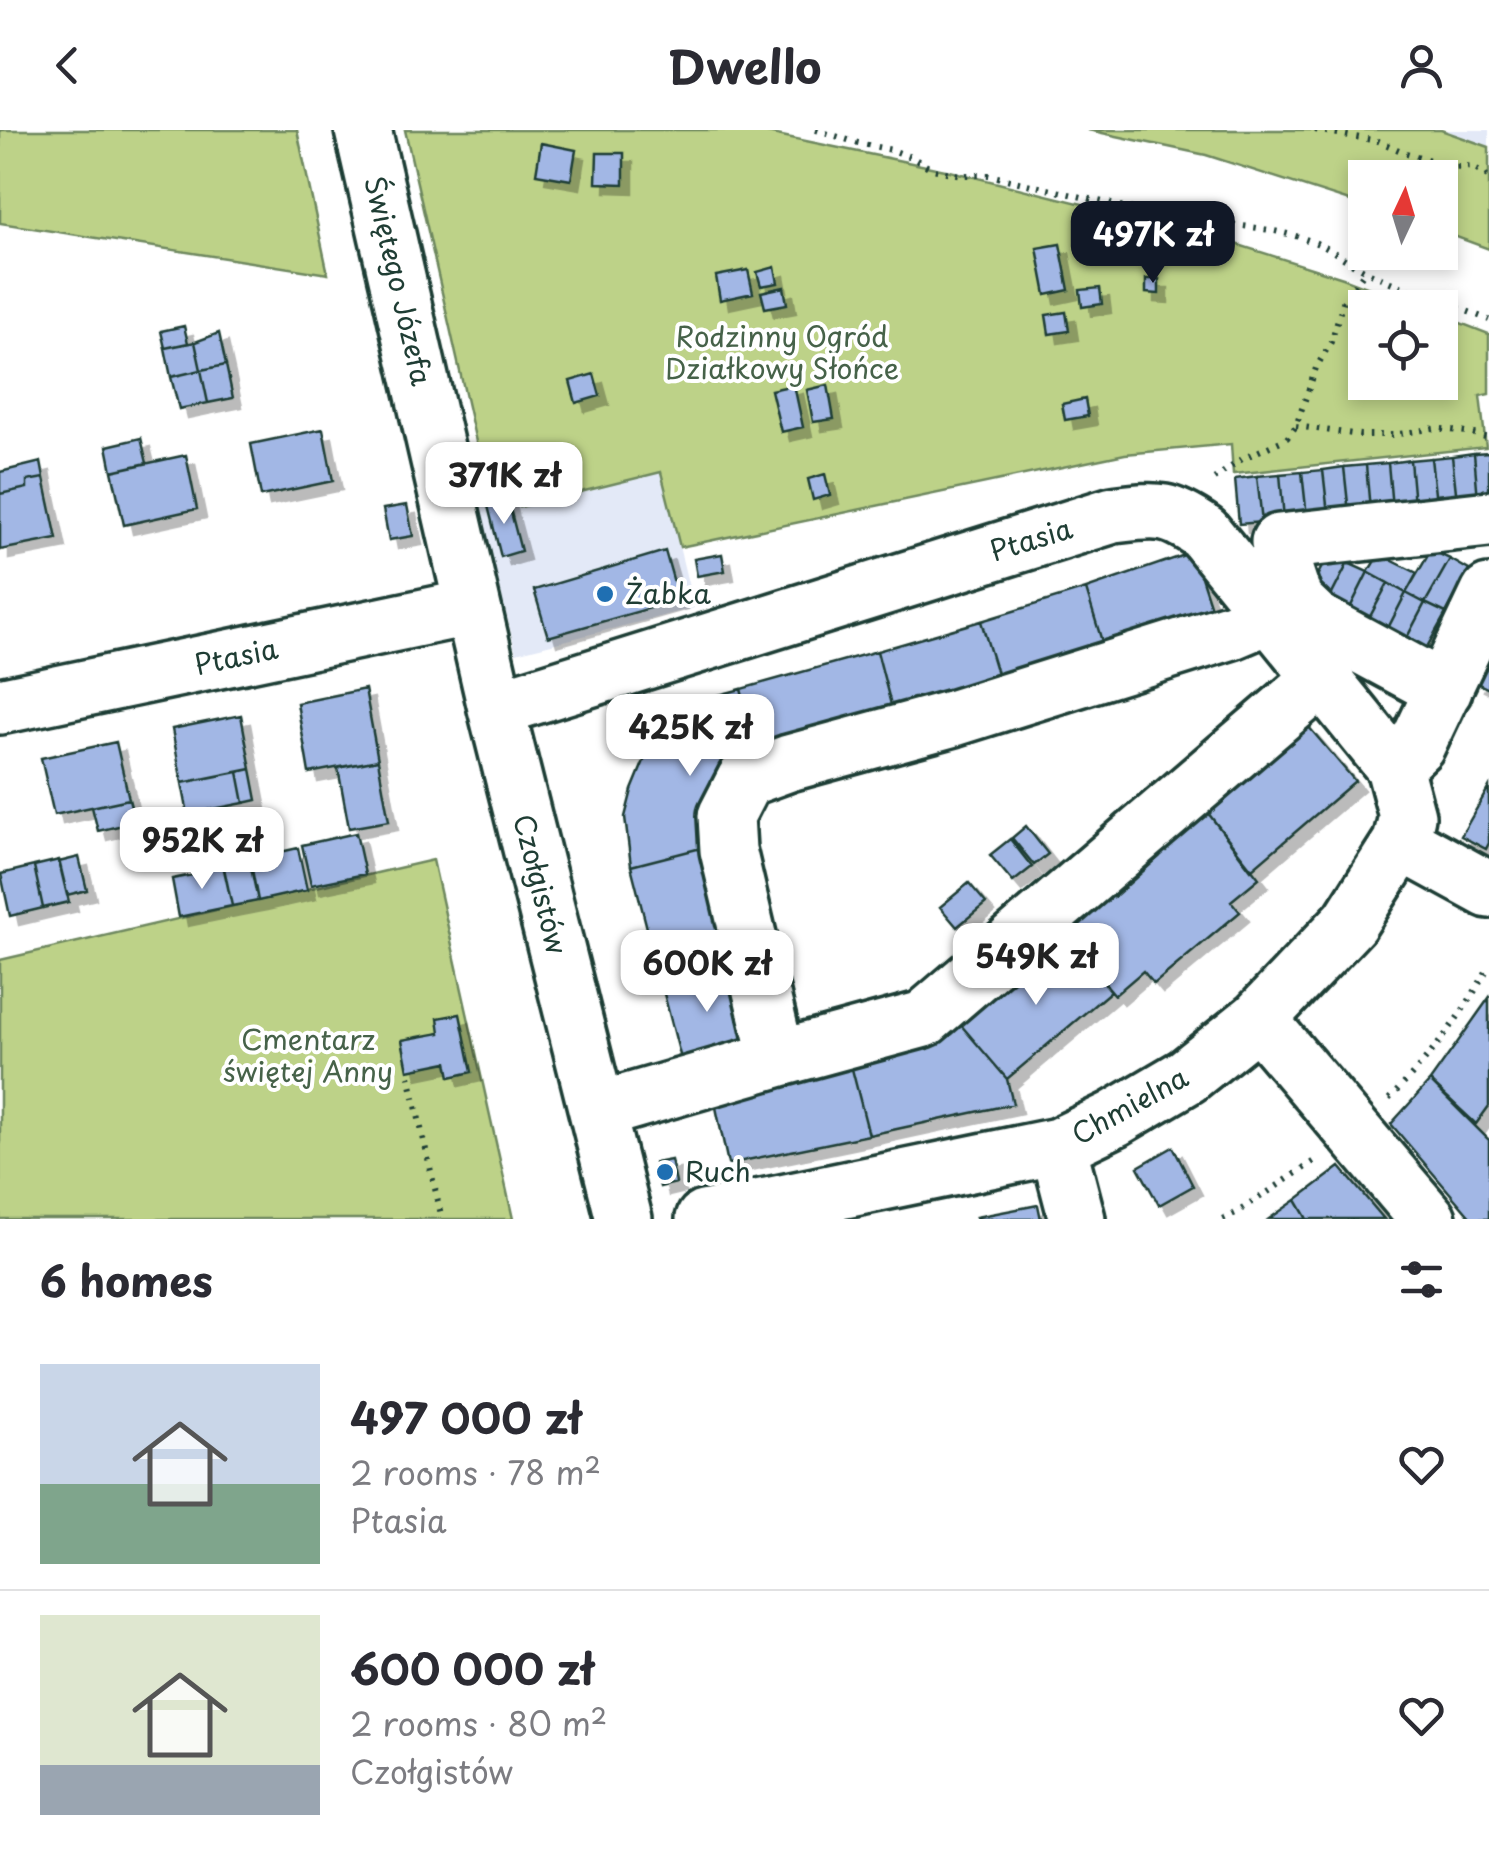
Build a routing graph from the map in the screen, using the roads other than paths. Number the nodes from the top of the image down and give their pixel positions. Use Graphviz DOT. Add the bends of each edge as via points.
graph roads {
  1 [pos="364,130"];
  2 [pos="1489,519"];
  3 [pos="1489,594"];
  4 [pos="472,608"];
  5 [pos="1270,615"];
  6 [pos="1322,678"];
  7 [pos="1444,690"];
  8 [pos="0,706"];
  9 [pos="496,708"];
  10 [pos="1394,767"];
  11 [pos="1401,842"];
  12 [pos="1489,890"];
  13 [pos="1258,1019"];
  14 [pos="776,1059"];
  15 [pos="596,1111"];
  16 [pos="1058,1146"];
  17 [pos="624,1219"];
  18 [pos="704,1219"];
  19 [pos="1076,1219"];
  20 [pos="1428,1219"];
  1 -- 4 [label="street, Świętego Józefa"];
  2 -- 7 [label="street" via="1279,542 1295,601 1316,620"];
  3 -- 7 [label="street"];
  4 -- 8 [label="street, Ptasia"];
  4 -- 9 [label="street, Czołgistów"];
  5 -- 6 [label="street, Ptasia"];
  5 -- 9 [label="street, Ptasia" via="1204,533 1178,515 1154,510 1113,515"];
  5 -- 14 [label="street" via="745,780 726,816 728,850"];
  6 -- 10 [label="street, Ptasia"];
  6 -- 14 [label="street" via="924,1019"];
  7 -- 10 [label="street" via="1417,744"];
  9 -- 15 [label="street, Czołgistów"];
  10 -- 11 [label="street, Ptasia" via="1407,816"];
  11 -- 12 [label="street"];
  11 -- 13 [label="street, Chmielna" via="1350,922"];
  13 -- 16 [label="street, Chmielna" via="1186,1076"];
  13 -- 20 [label="street"];
  14 -- 15 [label="street"];
  15 -- 17 [label="street, Czołgistów"];
  16 -- 18 [label="street, Chmielna"];
  16 -- 19 [label="street"];
}
